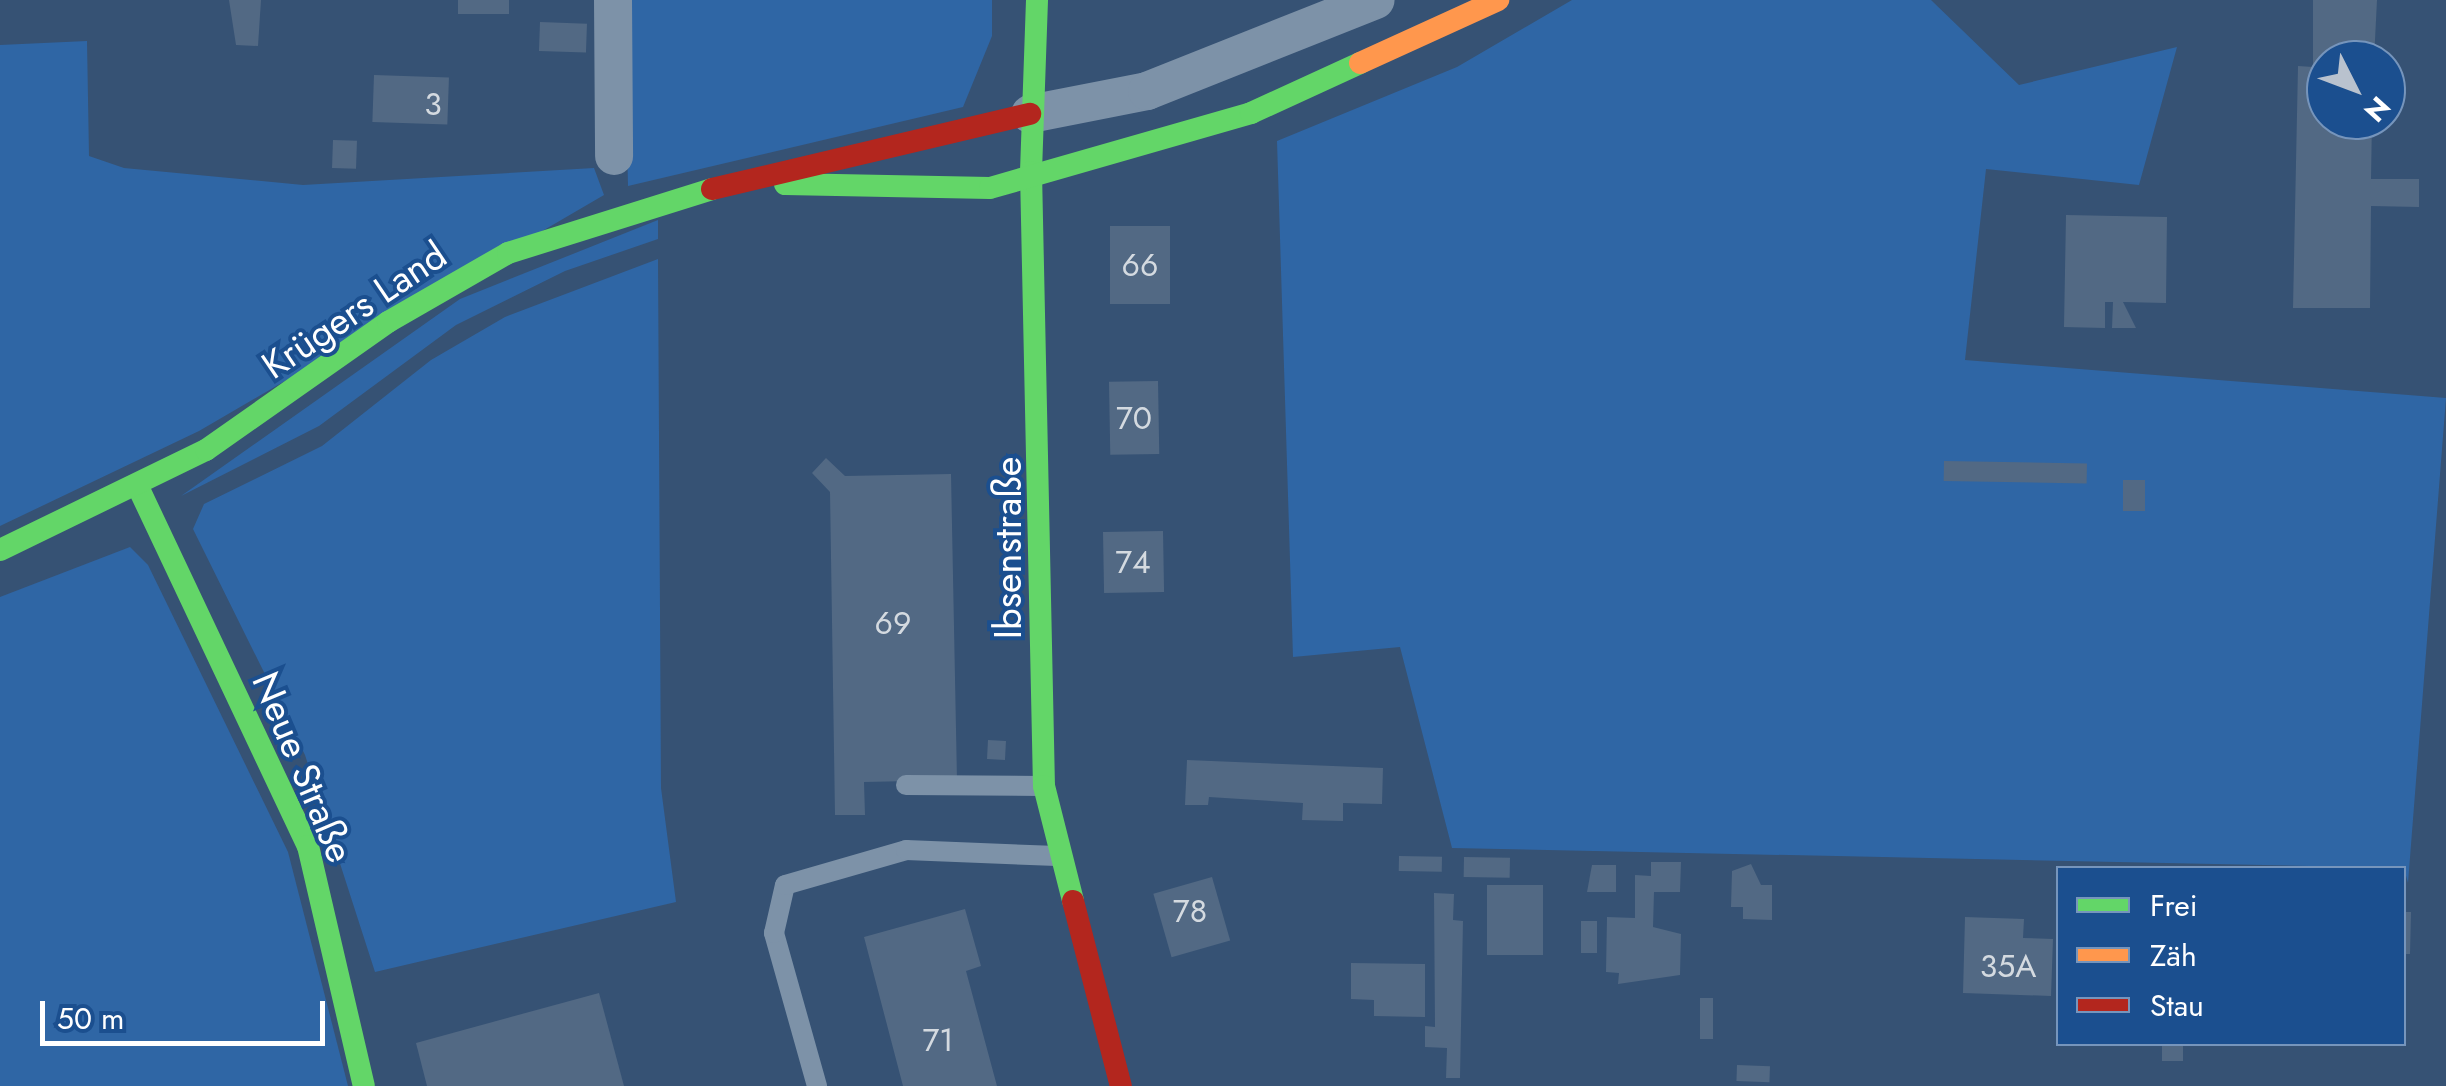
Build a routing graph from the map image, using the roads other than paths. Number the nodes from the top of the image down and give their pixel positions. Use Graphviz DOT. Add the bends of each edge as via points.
graph roads {
  1 [pos="613,0"];
  2 [pos="1037,0"];
  3 [pos="1376,0"];
  4 [pos="1498,0"];
  5 [pos="1030,114"];
  6 [pos="614,156"];
  7 [pos="1031,172"];
  8 [pos="767,181"];
  9 [pos="139,489"];
  10 [pos="0,550"];
  11 [pos="906,785"];
  12 [pos="1044,786"];
  13 [pos="1058,856"];
  14 [pos="364,1086"];
  15 [pos="817,1086"];
  16 [pos="1121,1086"];
  1 -- 6 [label="street"];
  2 -- 5 [label="street, Ibsenstraße"];
  3 -- 5 [label="street" via="1147,91"];
  4 -- 7 [label="street, Krügers Land" via="1251,112"];
  5 -- 7 [label="street, Ibsenstraße"];
  5 -- 8 [label="street, Krügers Land"];
  7 -- 8 [label="street, Krügers Land" via="990,188 832,192"];
  7 -- 12 [label="street, Ibsenstraße"];
  8 -- 9 [label="street, Krügers Land" via="626,210 508,253"];
  9 -- 10 [label="street, Krügers Land"];
  9 -- 14 [label="street, Neue Straße" via="308,846"];
  11 -- 12 [label="lane"];
  12 -- 13 [label="street, Ibsenstraße"];
  13 -- 15 [label="lane" via="906,850 785,885 774,932"];
  13 -- 16 [label="street, Ibsenstraße"];
}
